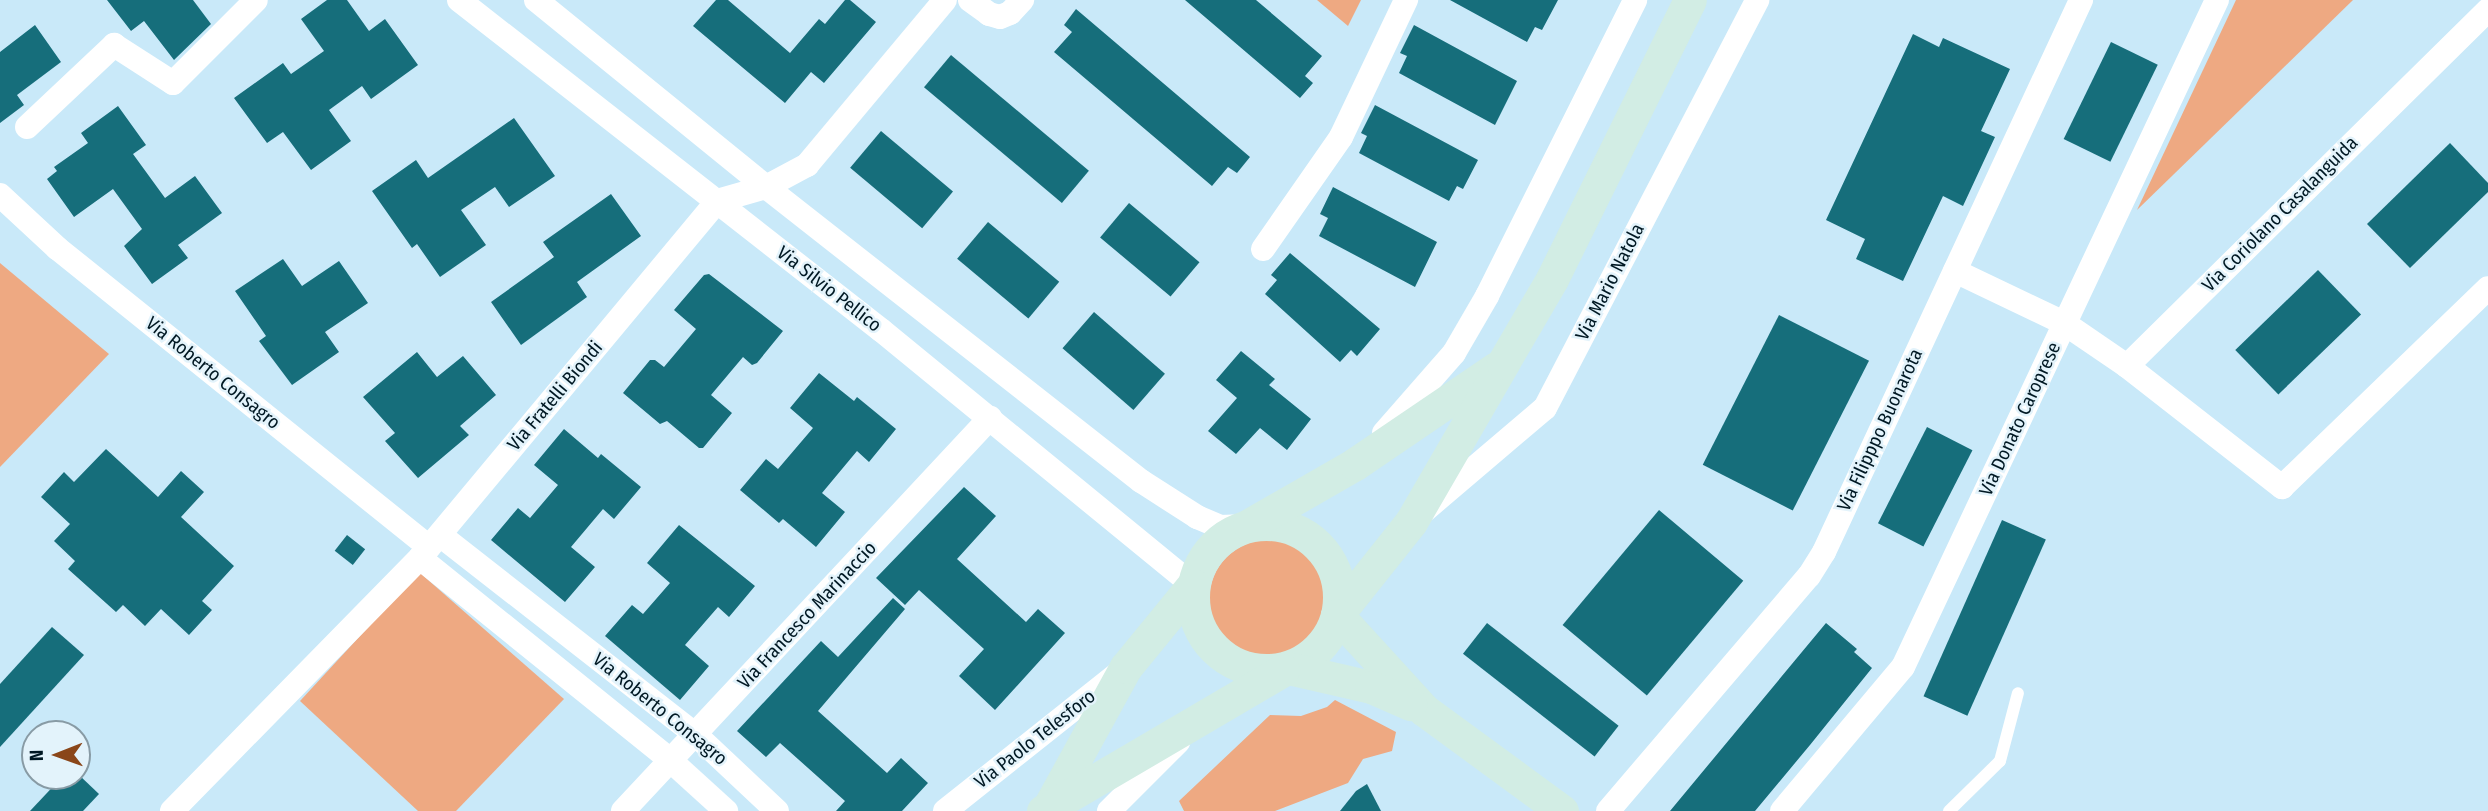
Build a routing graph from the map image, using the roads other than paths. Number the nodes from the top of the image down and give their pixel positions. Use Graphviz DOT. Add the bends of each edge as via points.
graph roads {
  1 [pos="256,0"];
  2 [pos="458,0"];
  3 [pos="536,0"];
  4 [pos="945,0"];
  5 [pos="971,0"];
  6 [pos="1022,0"];
  7 [pos="1406,0"];
  8 [pos="1634,0"];
  9 [pos="1690,0"];
  10 [pos="1756,0"];
  11 [pos="2217,0"];
  12 [pos="2074,1"];
  13 [pos="2488,10"];
  14 [pos="27,127"];
  15 [pos="766,187"];
  16 [pos="0,195"];
  17 [pos="717,201"];
  18 [pos="1262,249"];
  19 [pos="1955,271"];
  20 [pos="2488,288"];
  21 [pos="2064,323"];
  22 [pos="1503,363"];
  23 [pos="2127,366"];
  24 [pos="990,418"];
  25 [pos="1356,464"];
  26 [pos="1411,522"];
  27 [pos="1247,526"];
  28 [pos="430,547"];
  29 [pos="1193,585"];
  30 [pos="1337,615"];
  31 [pos="1126,667"];
  32 [pos="1288,668"];
  33 [pos="2018,693"];
  34 [pos="1424,710"];
  35 [pos="1193,726"];
  36 [pos="696,735"];
  37 [pos="670,760"];
  38 [pos="1046,808"];
  39 [pos="172,811"];
  40 [pos="623,811"];
  41 [pos="726,811"];
  42 [pos="777,811"];
  43 [pos="944,811"];
  44 [pos="1109,811"];
  45 [pos="1562,811"];
  46 [pos="1608,811"];
  47 [pos="1782,811"];
  48 [pos="1949,811"];
  1 -- 14 [label="street" via="173,83 114,45"];
  2 -- 17 [label="street, Via Silvio Pellico"];
  3 -- 15 [label="street"];
  4 -- 15 [label="street" via="807,165"];
  5 -- 6 [label="street" via="1000,17"];
  7 -- 18 [label="street" via="1341,137"];
  8 -- 25 [label="street, Via Mario Natola" via="1487,296 1454,353"];
  9 -- 22 [label="street, Via Mario Natola" via="1552,279"];
  10 -- 26 [label="street, Via Mario Natola" via="1545,408"];
  11 -- 21 [label="street, Via Donato Caroprese"];
  12 -- 19 [label="street, Via Filipppo Buonarota"];
  13 -- 23 [label="street, Via Coriolano Casalanguida"];
  15 -- 17 [label="street"];
  15 -- 27 [label="street" via="1141,481 1220,527"];
  16 -- 28 [label="street, Via Roberto Consagro" via="58,248"];
  17 -- 24 [label="street, Via Silvio Pellico"];
  17 -- 28 [label="street, Via Fratelli Biondi"];
  19 -- 21 [label="street"];
  19 -- 46 [label="street, Via Filipppo Buonarota" via="1814,568"];
  20 -- 23 [label="street" via="2282,487"];
  21 -- 23 [label="street"];
  21 -- 47 [label="street, Via Donato Caroprese" via="1903,667"];
  22 -- 25 [label="street, Via Mario Natola"];
  22 -- 26 [label="street, Via Mario Natola"];
  24 -- 29 [label="street, Via Silvio Pellico"];
  24 -- 36 [label="street, Via Francesco Marinaccio"];
  25 -- 27 [label="street, Via Mario Natola"];
  26 -- 30 [label="street, Via Mario Natola"];
  27 -- 29 [label="street" via="1210,550"];
  27 -- 30 [label="street" via="1282,526 1312,540 1336,578"];
  28 -- 36 [label="street, Via Roberto Consagro"];
  28 -- 37 [label="street, Via Roberto Consagro"];
  28 -- 39 [label="street, Via Fratelli Biondi"];
  29 -- 31 [label="street, Via Paolo Telesforo"];
  29 -- 32 [label="street" via="1199,627 1220,655 1257,671"];
  30 -- 32 [label="street" via="1319,648"];
  30 -- 34 [label="street"];
  31 -- 38 [label="street, Via Paolo Telesforo"];
  31 -- 43 [label="street, Via Paolo Telesforo"];
  32 -- 34 [label="street" via="1371,687"];
  32 -- 35 [label="street, Via Paolo Telesforo"];
  33 -- 48 [label="lane" via="2000,761"];
  34 -- 45 [label="street"];
  35 -- 38 [label="street, Via Paolo Telesforo"];
  35 -- 44 [label="street, Via Paolo Telesforo"];
  36 -- 37 [label="street, Via Francesco Marinaccio"];
  36 -- 42 [label="street, Via Roberto Consagro"];
  37 -- 40 [label="street, Via Francesco Marinaccio"];
  37 -- 41 [label="street, Via Roberto Consagro"];
}
